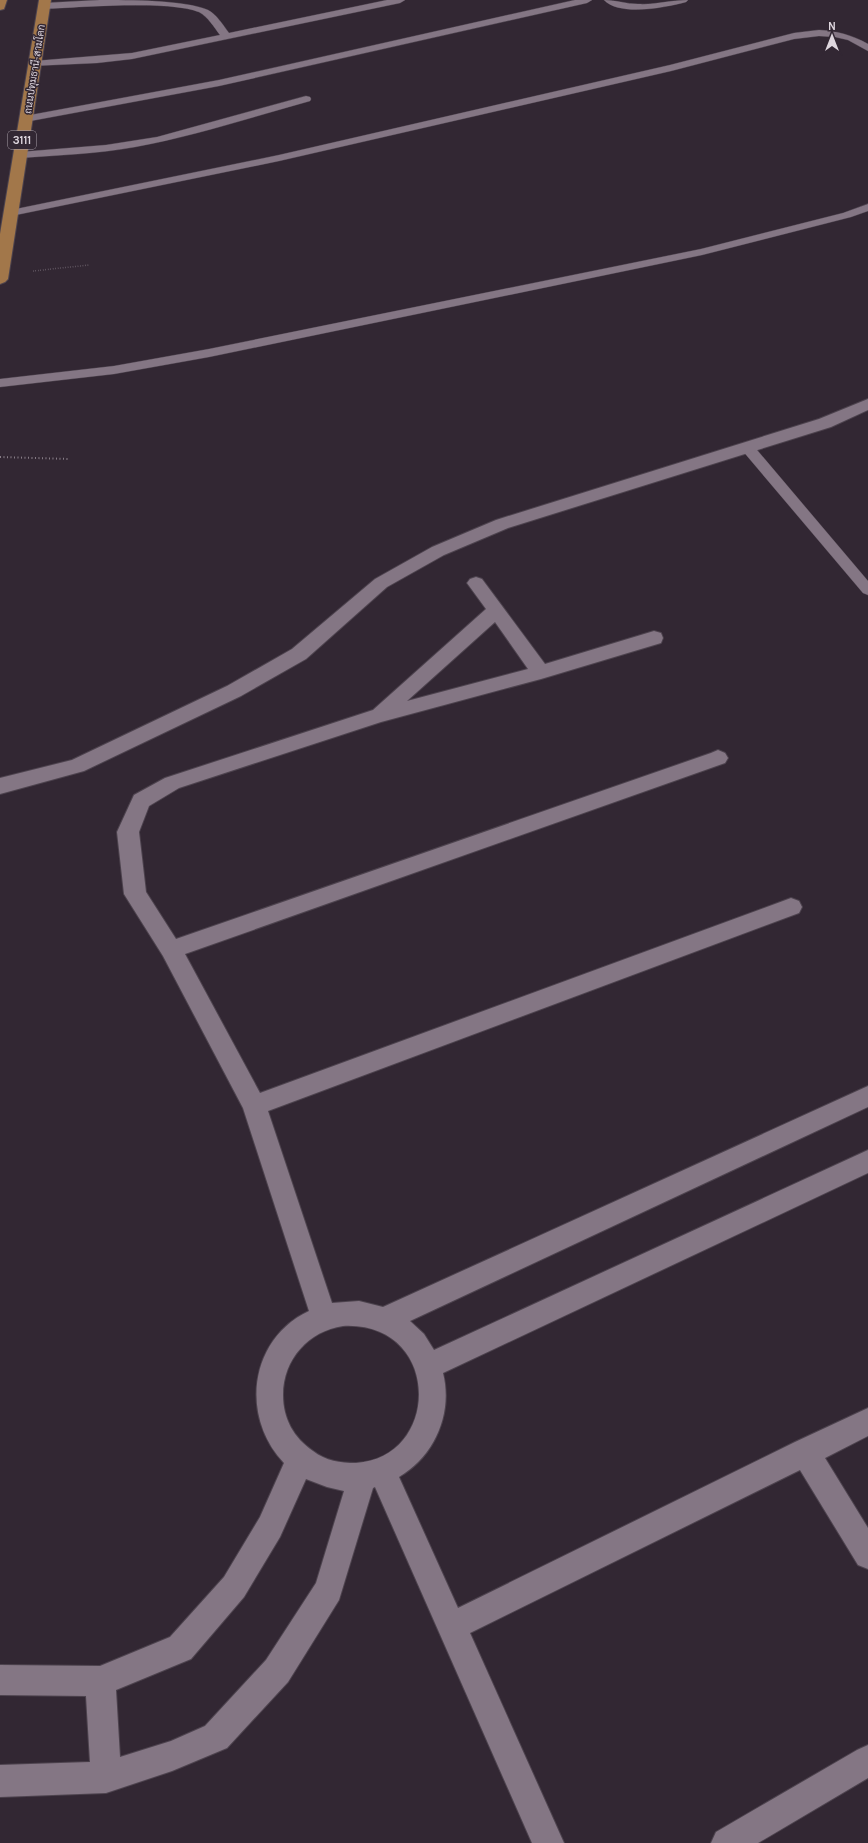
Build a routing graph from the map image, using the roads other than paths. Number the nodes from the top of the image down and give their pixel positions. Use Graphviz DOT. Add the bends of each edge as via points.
graph roads {
  1 [pos="1,0"];
  2 [pos="200,0"];
  3 [pos="400,0"];
  4 [pos="587,0"];
  5 [pos="609,0"];
  6 [pos="683,0"];
  7 [pos="105,1"];
  8 [pos="44,3"];
  9 [pos="0,6"];
  10 [pos="190,6"];
  11 [pos="227,37"];
  12 [pos="868,48"];
  13 [pos="34,64"];
  14 [pos="306,99"];
  15 [pos="25,119"];
  16 [pos="20,155"];
  17 [pos="868,207"];
  18 [pos="11,213"];
  19 [pos="0,277"];
  20 [pos="0,384"];
  21 [pos="868,404"];
  22 [pos="747,447"];
  23 [pos="476,583"];
  24 [pos="868,590"];
  25 [pos="497,610"];
  26 [pos="654,638"];
  27 [pos="541,672"];
  28 [pos="378,716"];
  29 [pos="718,758"];
  30 [pos="0,786"];
  31 [pos="791,907"];
  32 [pos="171,950"];
  33 [pos="868,1096"];
  34 [pos="254,1106"];
  35 [pos="868,1161"];
  36 [pos="324,1318"];
  37 [pos="386,1319"];
  38 [pos="430,1365"];
  39 [pos="868,1422"];
  40 [pos="805,1452"];
  41 [pos="299,1462"];
  42 [pos="372,1474"];
  43 [pos="868,1555"];
  44 [pos="451,1627"];
  45 [pos="0,1680"];
  46 [pos="100,1681"];
  47 [pos="868,1761"];
  48 [pos="106,1777"];
  49 [pos="0,1781"];
  50 [pos="548,1843"];
  51 [pos="726,1843"];
  1 -- 9 [label="main road"];
  2 -- 10 [label="lane"];
  3 -- 11 [label="lane"];
  4 -- 15 [label="lane" via="219,83"];
  5 -- 6 [label="lane" via="632,8 644,8"];
  7 -- 8 [label="lane"];
  7 -- 10 [label="lane"];
  8 -- 13 [label="main road, ถนนปทุมธานี-สามโคก / 3111"];
  10 -- 11 [label="lane" via="210,16"];
  11 -- 13 [label="lane" via="132,56"];
  12 -- 18 [label="lane" via="851,38 835,34 794,36 671,68 287,156"];
  13 -- 15 [label="main road, ถนนปทุมธานี-สามโคก / 3111"];
  14 -- 16 [label="lane" via="175,136 91,150"];
  15 -- 16 [label="main road, ถนนปทุมธานี-สามโคก / 3111"];
  16 -- 18 [label="main road, ถนนปทุมธานี-สามโคก / 3111"];
  17 -- 20 [label="lane" via="710,250 622,269 209,353 114,370"];
  18 -- 19 [label="main road, ถนนปทุมธานี-สามโคก / 3111"];
  21 -- 22 [label="street" via="825,423"];
  22 -- 24 [label="lane"];
  22 -- 30 [label="street" via="502,524 438,551 381,583 299,654 234,691 78,766"];
  23 -- 25 [label="street"];
  25 -- 27 [label="street"];
  25 -- 28 [label="street"];
  26 -- 27 [label="street"];
  27 -- 28 [label="street"];
  28 -- 32 [label="street" via="172,783 141,801 128,832 135,894"];
  29 -- 32 [label="street"];
  31 -- 34 [label="street"];
  32 -- 34 [label="street"];
  33 -- 37 [label="street"];
  34 -- 36 [label="street"];
  35 -- 38 [label="street"];
  36 -- 37 [label="street" via="355,1312"];
  36 -- 41 [label="street" via="288,1342 269,1383 273,1426"];
  37 -- 38 [label="street" via="412,1338"];
  38 -- 42 [label="street" via="435,1395 427,1426 409,1452"];
  39 -- 40 [label="street"];
  40 -- 43 [label="street"];
  40 -- 44 [label="street"];
  41 -- 42 [label="street" via="329,1476"];
  41 -- 46 [label="street" via="270,1527 234,1587 180,1648"];
  42 -- 44 [label="street"];
  42 -- 48 [label="street" via="329,1590 277,1671 216,1737 172,1756"];
  44 -- 50 [label="street"];
  45 -- 46 [label="street"];
  46 -- 48 [label="street"];
  47 -- 51 [label="street"];
  48 -- 49 [label="street"];
}
